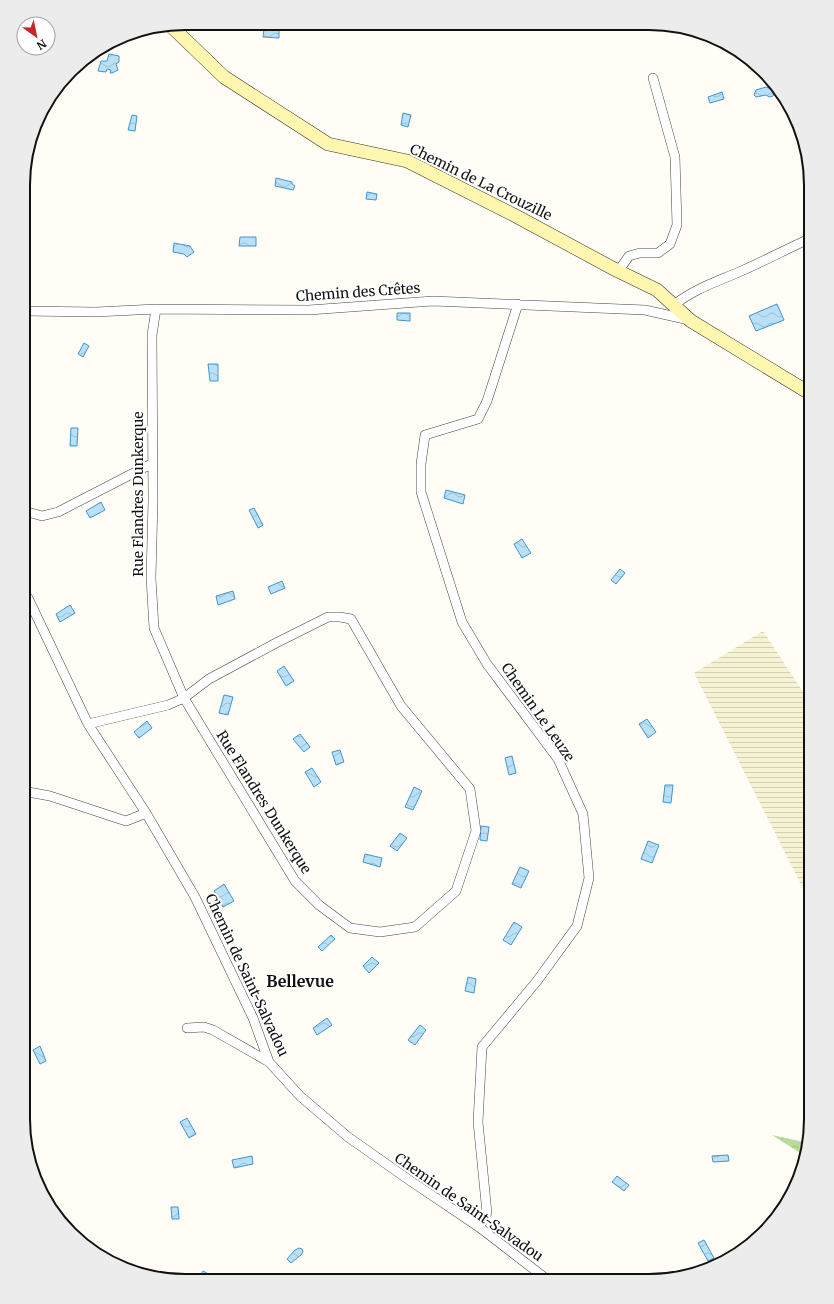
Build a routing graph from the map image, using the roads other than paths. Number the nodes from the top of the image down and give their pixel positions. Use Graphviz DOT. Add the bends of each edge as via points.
graph roads {
  1 [pos="175,30"];
  2 [pos="653,78"];
  3 [pos="804,241"];
  4 [pos="616,270"];
  5 [pos="518,304"];
  6 [pos="676,307"];
  7 [pos="156,309"];
  8 [pos="30,311"];
  9 [pos="691,321"];
  10 [pos="804,390"];
  11 [pos="153,463"];
  12 [pos="30,513"];
  13 [pos="30,602"];
  14 [pos="184,698"];
  15 [pos="88,724"];
  16 [pos="30,792"];
  17 [pos="146,813"];
  18 [pos="187,1028"];
  19 [pos="269,1062"];
  20 [pos="480,1227"];
  21 [pos="540,1274"];
  1 -- 4 [label="street, Chemin de La Crouzille" via="224,77 328,144 407,161"];
  2 -- 4 [label="street" via="674,157 677,225 670,244 658,253 629,256 619,270"];
  3 -- 6 [label="street" via="697,289 685,296"];
  4 -- 6 [label="street, Chemin de La Crouzille" via="657,290"];
  5 -- 7 [label="street, Chemin des Crêtes" via="433,301 309,310"];
  5 -- 9 [label="street, Chemin des Crêtes" via="645,310"];
  5 -- 20 [label="street, Chemin Le Leuze" via="487,401 478,419 425,435 421,492 462,622 487,664 558,759 583,814 589,878 577,926 537,981 482,1047 478,1122 487,1213"];
  6 -- 9 [label="street, Chemin de La Crouzille"];
  7 -- 8 [label="street, Chemin des Crêtes" via="96,312"];
  7 -- 11 [label="street, Rue Flandres Dunkerque" via="152,335"];
  9 -- 10 [label="street, Chemin de La Crouzille"];
  11 -- 12 [label="street" via="58,512 42,516"];
  11 -- 14 [label="street, Rue Flandres Dunkerque" via="151,578 154,628"];
  13 -- 15 [label="street, Chemin de Saint-Salvadou"];
  14 -- 14 [label="street, Rue Flandres Dunkerque" via="295,881 319,905 350,928 380,932 415,927 456,891 476,831 470,789 401,706 350,619 328,617 209,679"];
  14 -- 15 [label="street, Rue Flandres Dunkerque" via="168,705"];
  15 -- 17 [label="street, Chemin de Saint-Salvadou"];
  16 -- 17 [label="street" via="50,796 126,821"];
  17 -- 19 [label="street, Chemin de Saint-Salvadou" via="195,897 253,1018"];
  18 -- 19 [label="street" via="204,1027 213,1030"];
  19 -- 20 [label="street, Chemin de Saint-Salvadou" via="300,1096 348,1137"];
  20 -- 21 [label="street, Chemin de Saint-Salvadou"];
}
